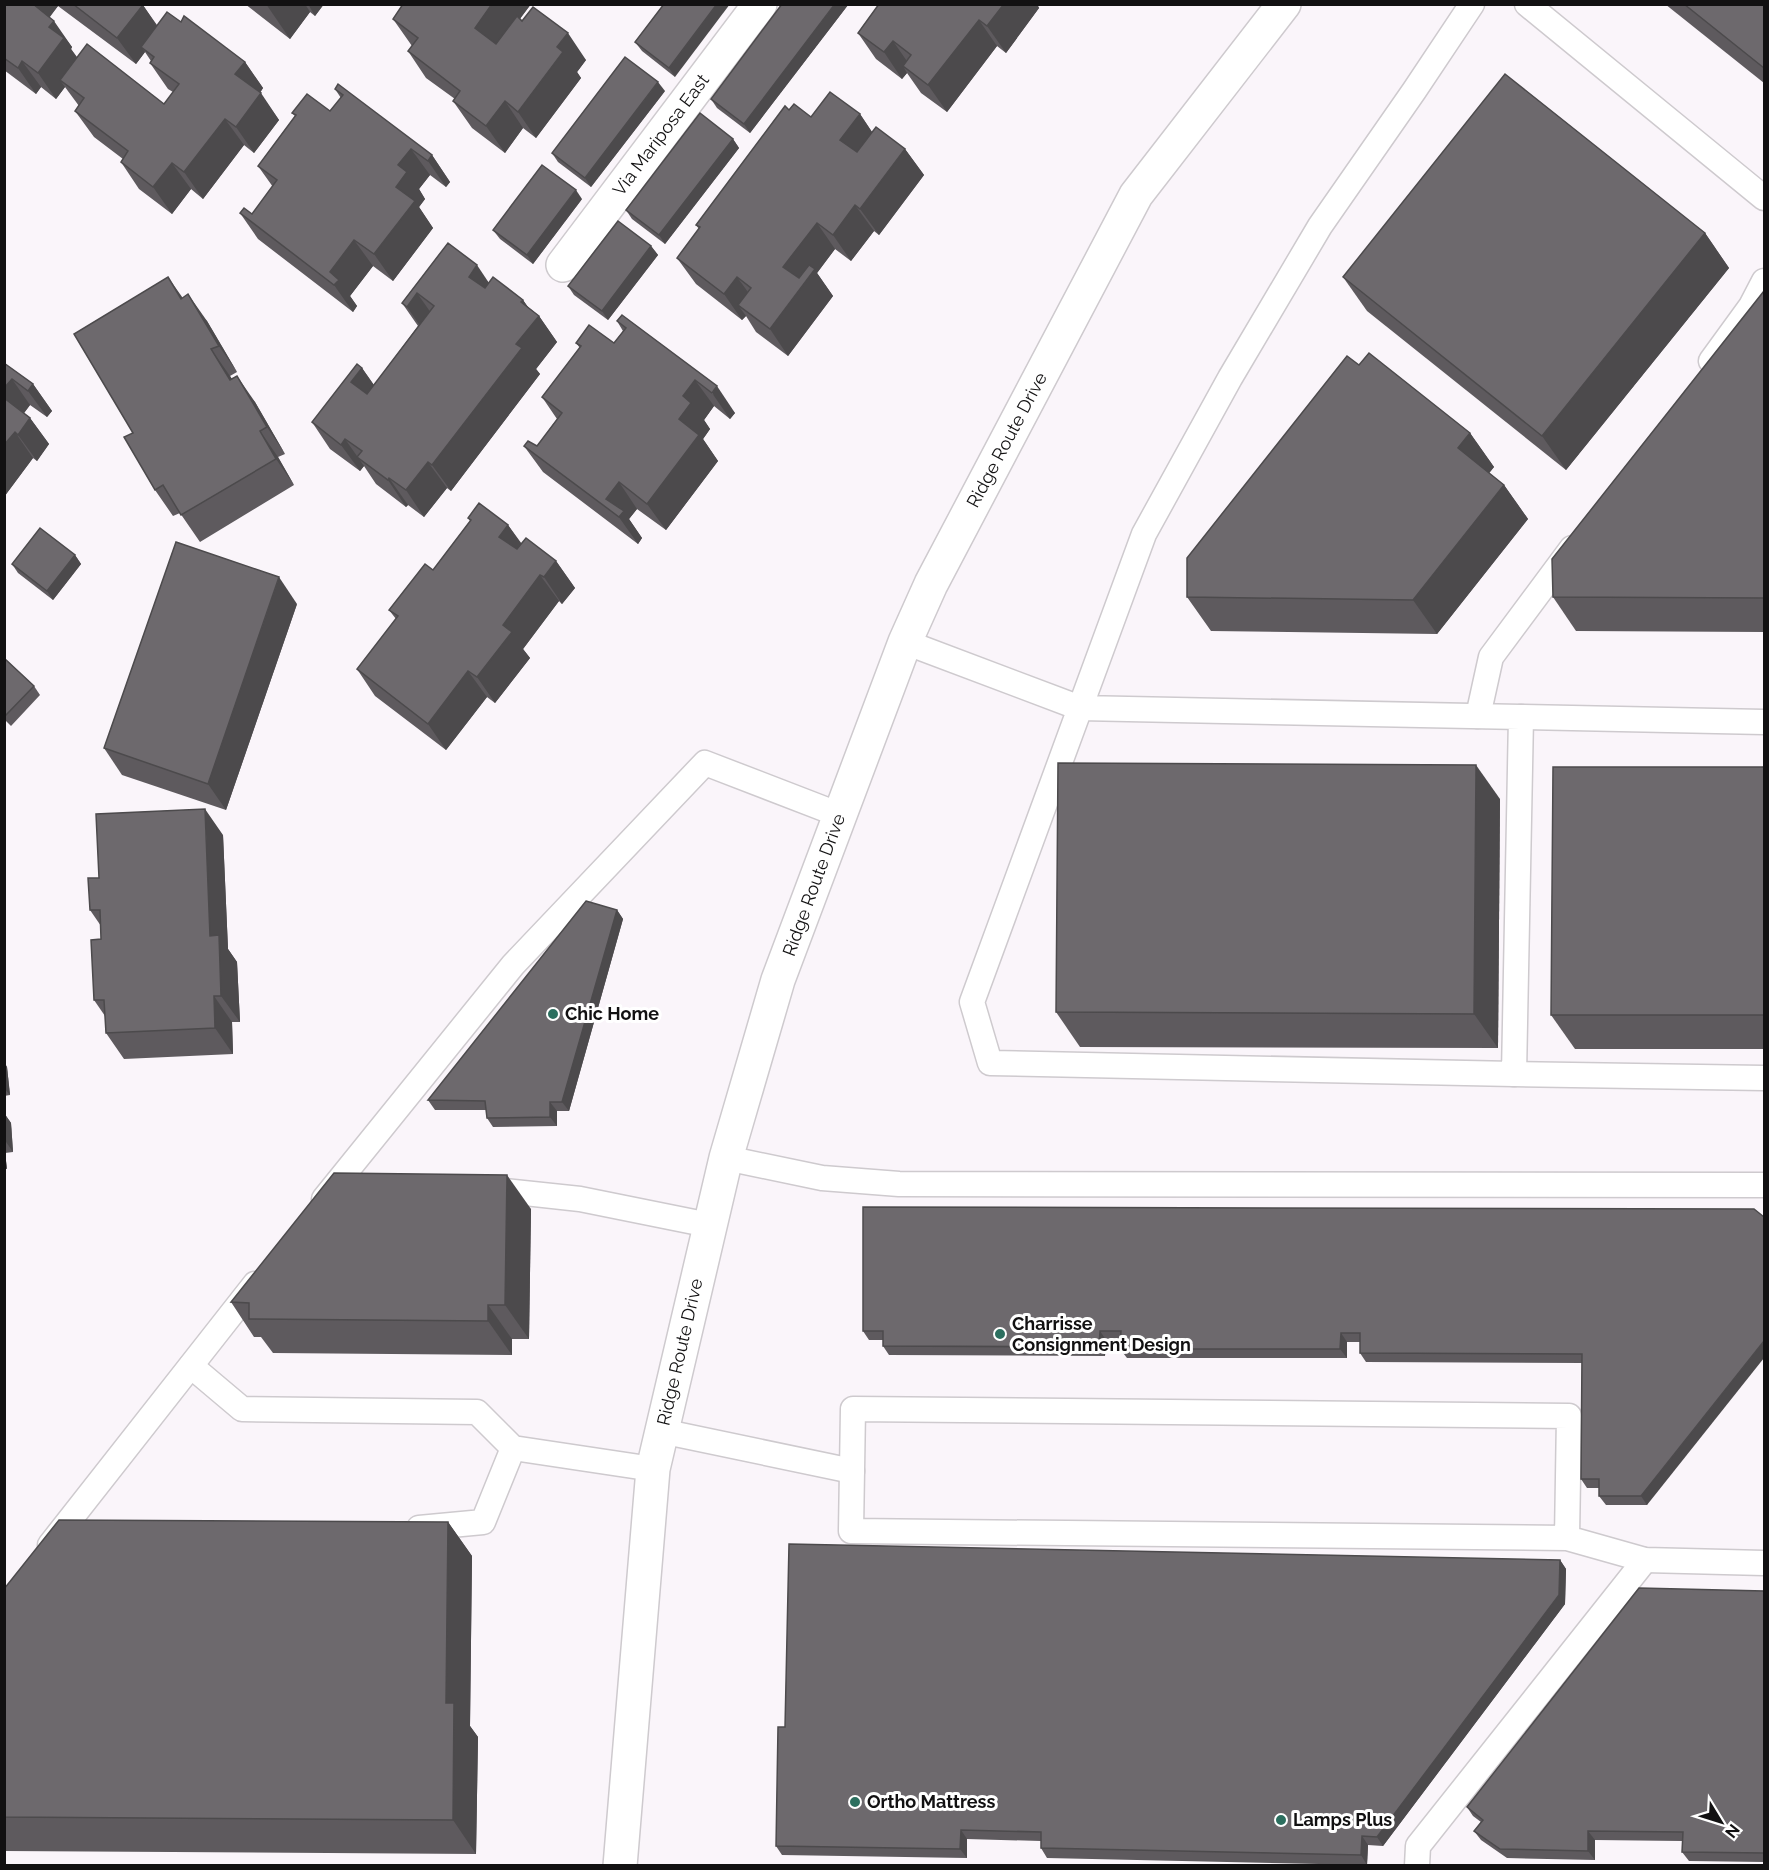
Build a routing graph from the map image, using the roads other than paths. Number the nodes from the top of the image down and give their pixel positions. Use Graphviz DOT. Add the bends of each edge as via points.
graph roads {
  1 [pos="760,4"];
  2 [pos="1284,4"];
  3 [pos="1472,4"];
  4 [pos="1527,4"];
  5 [pos="1764,198"];
  6 [pos="563,265"];
  7 [pos="1764,281"];
  8 [pos="1695,382"];
  9 [pos="1582,534"];
  10 [pos="905,642"];
  11 [pos="1080,708"];
  12 [pos="1478,716"];
  13 [pos="1521,717"];
  14 [pos="1764,722"];
  15 [pos="840,814"];
  16 [pos="1514,1074"];
  17 [pos="1764,1078"];
  18 [pos="726,1158"];
  19 [pos="1764,1185"];
  20 [pos="462,1186"];
  21 [pos="309,1217"];
  22 [pos="709,1225"];
  23 [pos="267,1268"];
  24 [pos="191,1366"];
  25 [pos="661,1431"];
  26 [pos="513,1448"];
  27 [pos="653,1469"];
  28 [pos="852,1471"];
  29 [pos="393,1529"];
  30 [pos="1567,1538"];
  31 [pos="1645,1560"];
  32 [pos="1764,1563"];
  33 [pos="34,1566"];
  34 [pos="620,1866"];
  35 [pos="1417,1866"];
  1 -- 6 [label="main road, Via Mariposa East"];
  2 -- 10 [label="main road, Ridge Route Drive" via="1136,195 931,584"];
  3 -- 11 [label="lane" via="1320,226 1230,378 1144,534"];
  4 -- 5 [label="lane"];
  7 -- 8 [label="lane" via="1751,306"];
  9 -- 12 [label="lane" via="1491,657"];
  10 -- 11 [label="lane"];
  10 -- 15 [label="main road, Ridge Route Drive"];
  11 -- 12 [label="lane"];
  11 -- 16 [label="lane" via="972,1002 990,1063"];
  12 -- 13 [label="lane"];
  13 -- 14 [label="lane"];
  13 -- 16 [label="lane"];
  15 -- 18 [label="main road, Ridge Route Drive" via="778,980"];
  15 -- 21 [label="lane" via="705,763 513,965 356,1175"];
  16 -- 17 [label="lane"];
  18 -- 19 [label="lane" via="822,1178 899,1184"];
  18 -- 22 [label="main road, Ridge Route Drive"];
  20 -- 22 [label="lane" via="580,1199"];
  22 -- 25 [label="main road, Ridge Route Drive"];
  23 -- 24 [label="lane"];
  24 -- 26 [label="lane" via="242,1409 477,1412"];
  24 -- 33 [label="lane" via="82,1522"];
  25 -- 27 [label="main road, Ridge Route Drive"];
  25 -- 28 [label="lane"];
  26 -- 27 [label="lane"];
  26 -- 29 [label="lane" via="483,1522"];
  27 -- 34 [label="main road, Ridge Route Drive"];
  28 -- 30 [label="lane" via="851,1531"];
  28 -- 30 [label="lane" via="854,1409 1569,1416"];
  30 -- 31 [label="lane"];
  31 -- 32 [label="lane"];
  31 -- 35 [label="lane" via="1418,1846"];
}
